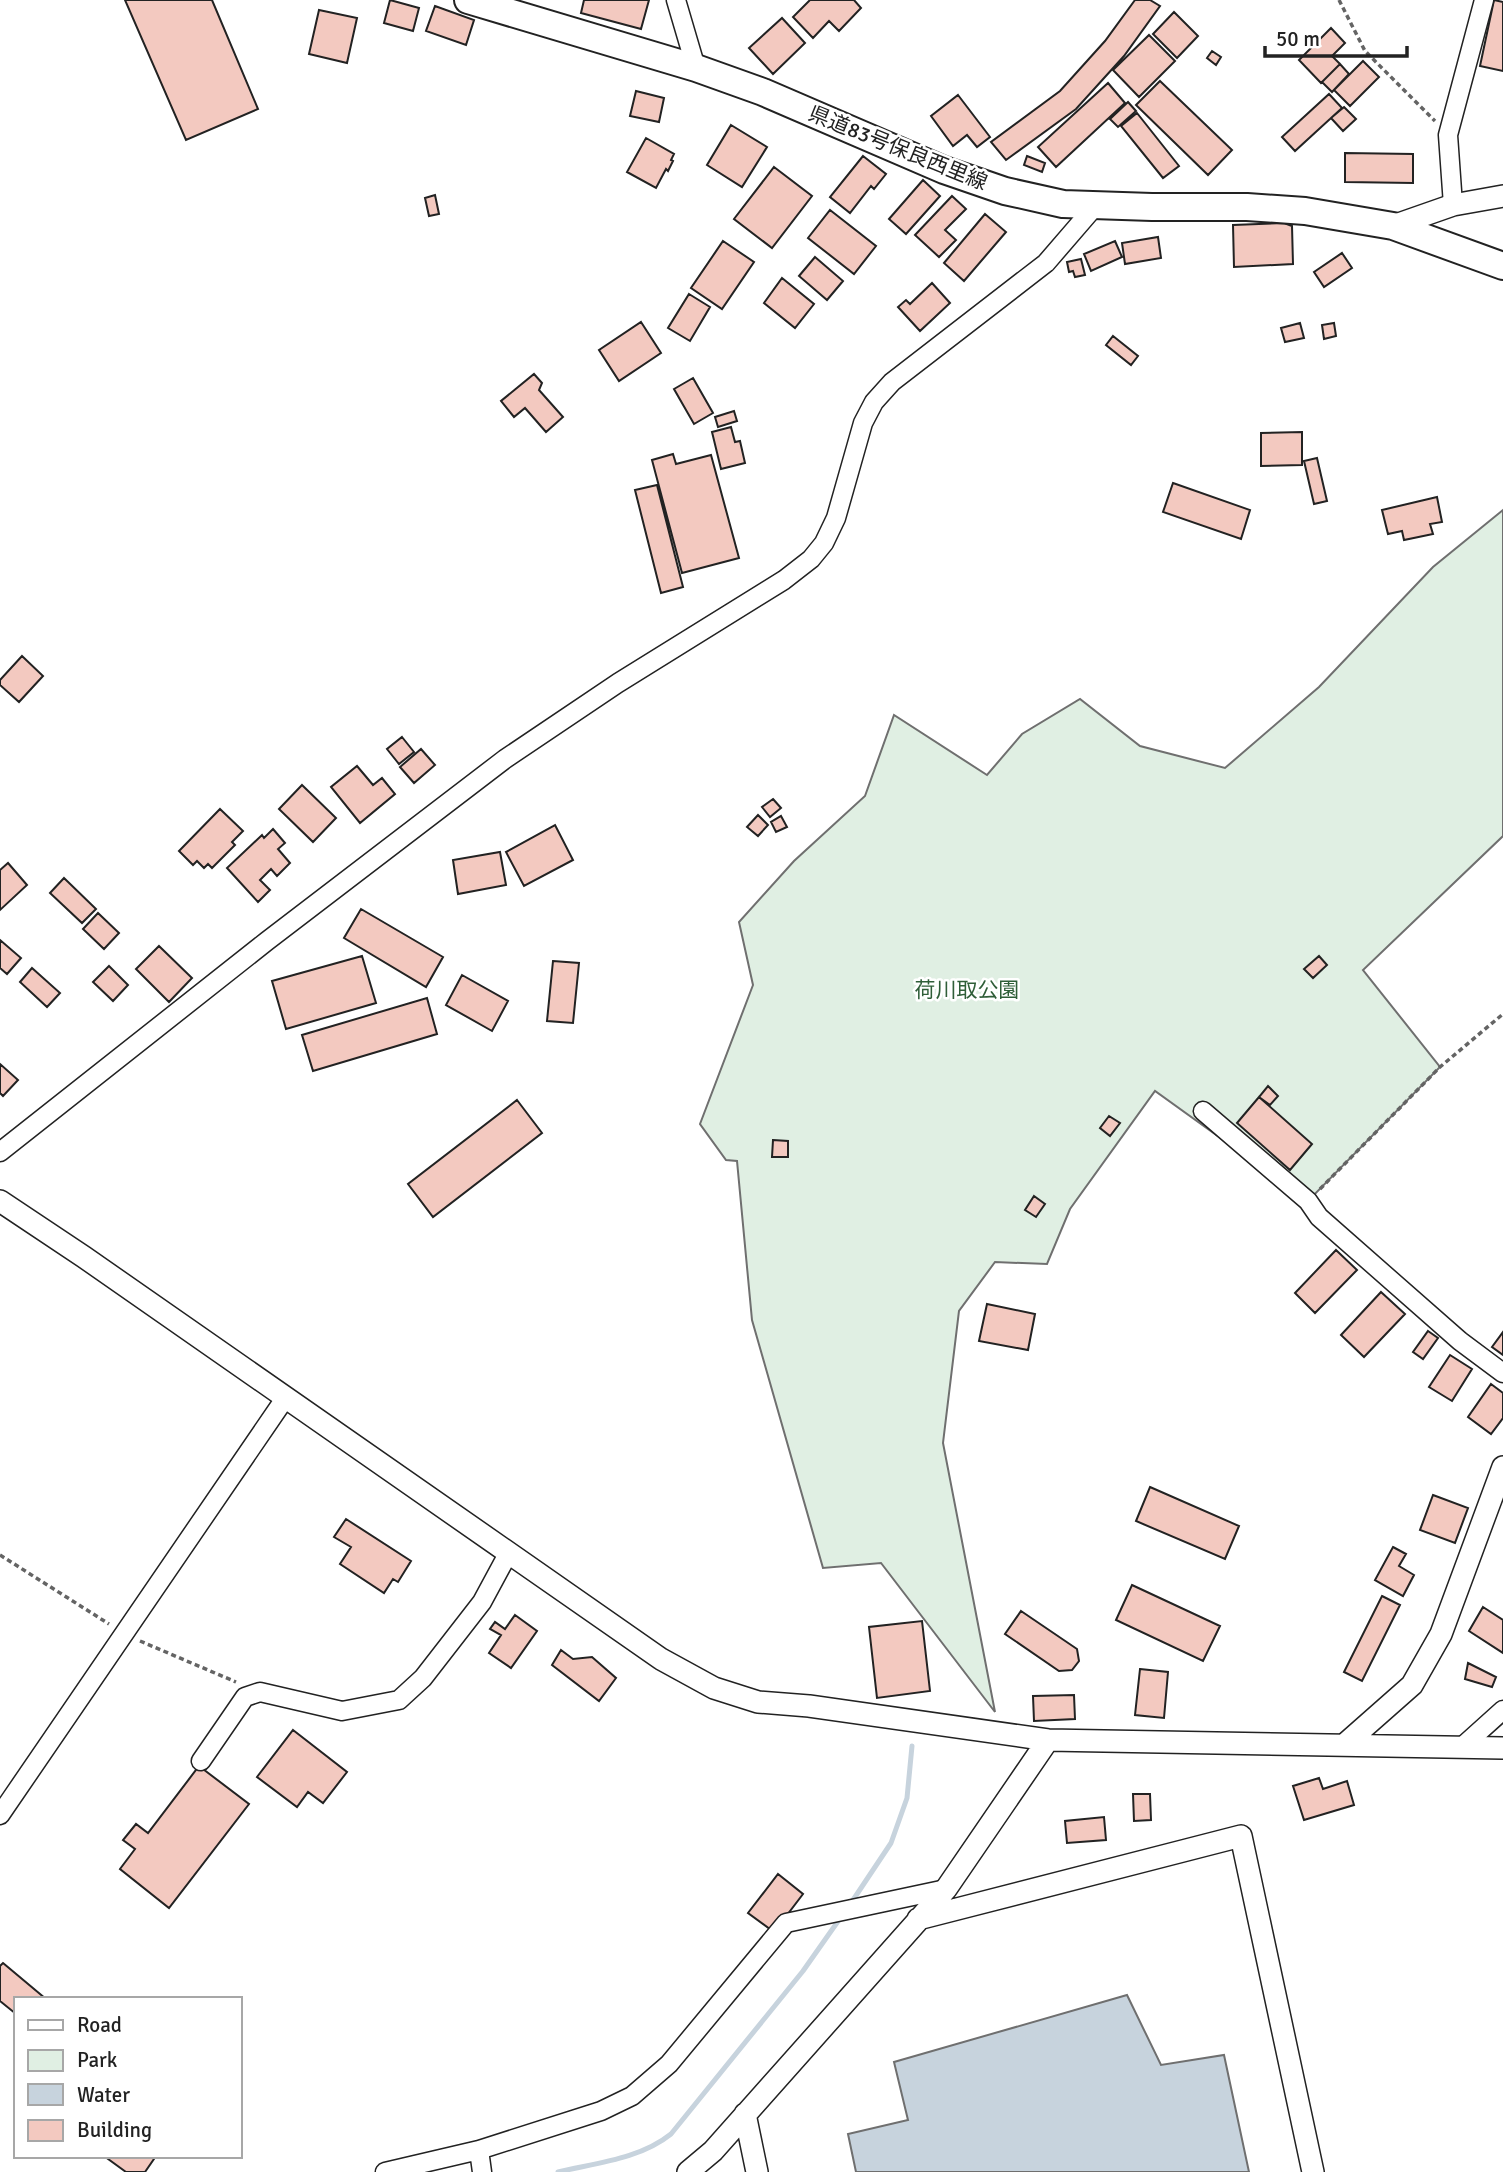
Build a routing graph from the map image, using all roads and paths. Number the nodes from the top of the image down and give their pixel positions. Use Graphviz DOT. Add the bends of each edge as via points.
graph roads {
  1 [pos="468,0"];
  2 [pos="676,0"];
  3 [pos="1339,0"];
  4 [pos="1484,0"];
  5 [pos="696,68"];
  6 [pos="1448,135"];
  7 [pos="1503,196"];
  8 [pos="1096,205"];
  9 [pos="1453,205"];
  10 [pos="1393,226"];
  11 [pos="1503,266"];
  12 [pos="1503,1014"];
  13 [pos="1203,1111"];
  14 [pos="0,1152"];
  15 [pos="0,1201"];
  16 [pos="1308,1201"];
  17 [pos="1503,1373"];
  18 [pos="286,1397"];
  19 [pos="1503,1467"];
  20 [pos="509,1552"];
  21 [pos="1503,1710"];
  22 [pos="1048,1740"];
  23 [pos="1344,1745"];
  24 [pos="1463,1746"];
  25 [pos="1503,1748"];
  26 [pos="201,1761"];
  27 [pos="0,1815"];
  28 [pos="946,1889"];
  29 [pos="918,1919"];
  30 [pos="745,2114"];
  31 [pos="478,2150"];
  32 [pos="385,2172"];
  33 [pos="482,2172"];
  34 [pos="688,2172"];
  35 [pos="758,2172"];
  36 [pos="1313,2172"];
  1 -- 5 [label="main road, 県道83号保良西里線"];
  2 -- 5 [label="street"];
  3 -- 6 [label="path" via="1365,51"];
  4 -- 6 [label="street"];
  5 -- 8 [label="main road, 県道83号保良西里線" via="1005,191 1063,204"];
  6 -- 9 [label="street"];
  7 -- 9 [label="street"];
  8 -- 10 [label="main road, 県道83号保良西里線" via="1305,211"];
  8 -- 14 [label="street" via="1046,263 892,382 874,402 863,424 836,518 811,559 505,759"];
  9 -- 10 [label="street"];
  10 -- 11 [label="main road, 県道83号保良西里線"];
  12 -- 16 [label="path" via="1440,1067"];
  13 -- 16 [label="street"];
  15 -- 18 [label="street"];
  16 -- 17 [label="street" via="1319,1217"];
  18 -- 20 [label="street"];
  18 -- 27 [label="street"];
  19 -- 23 [label="street" via="1428,1659 1412,1685"];
  20 -- 22 [label="street" via="661,1659 714,1688 758,1702"];
  20 -- 26 [label="street" via="482,1602 423,1678 399,1700 342,1712 260,1692 245,1697"];
  21 -- 24 [label="street"];
  22 -- 23 [label="street"];
  22 -- 28 [label="street"];
  23 -- 24 [label="street"];
  24 -- 25 [label="street"];
  28 -- 29 [label="street"];
  28 -- 31 [label="street" via="786,1923 669,2064 632,2096 601,2111"];
  29 -- 30 [label="street"];
  29 -- 36 [label="street" via="1241,1836"];
  30 -- 34 [label="street"];
  30 -- 35 [label="street"];
  31 -- 32 [label="street"];
  31 -- 33 [label="street"];
}
